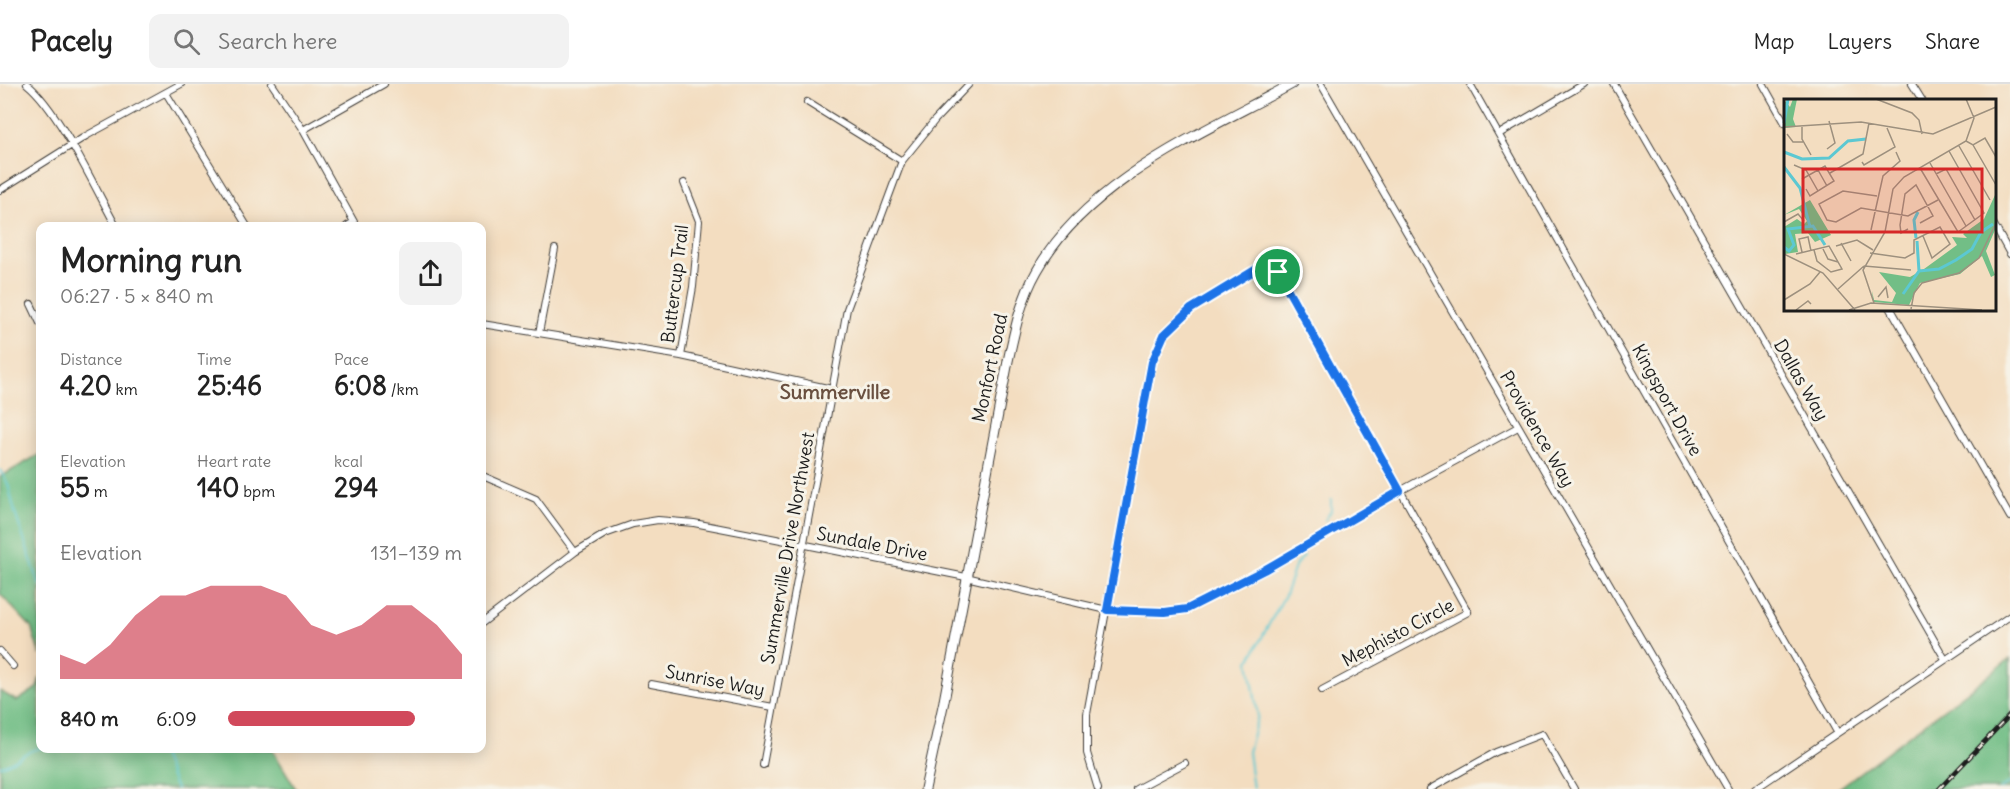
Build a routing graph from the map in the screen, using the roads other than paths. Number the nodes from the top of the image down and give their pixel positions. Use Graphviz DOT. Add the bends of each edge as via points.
graph roads {
  1 [pos="27,84"];
  2 [pos="181,84"];
  3 [pos="272,84"];
  4 [pos="384,84"];
  5 [pos="969,84"];
  6 [pos="1292,84"];
  7 [pos="1321,84"];
  8 [pos="1470,84"];
  9 [pos="1584,84"];
  10 [pos="1614,84"];
  11 [pos="1763,84"];
  12 [pos="1912,84"];
  13 [pos="166,93"];
  14 [pos="1921,99"];
  15 [pos="807,102"];
  16 [pos="1784,121"];
  17 [pos="303,130"];
  18 [pos="1499,134"];
  19 [pos="71,146"];
  20 [pos="903,161"];
  21 [pos="684,183"];
  22 [pos="0,190"];
  23 [pos="114,222"];
  24 [pos="245,222"];
  25 [pos="354,222"];
  26 [pos="1995,226"];
  27 [pos="2007,240"];
  28 [pos="555,249"];
  29 [pos="2010,254"];
  30 [pos="31,304"];
  31 [pos="1892,310"];
  32 [pos="36,315"];
  33 [pos="486,325"];
  34 [pos="539,333"];
  35 [pos="681,356"];
  36 [pos="832,389"];
  37 [pos="1518,427"];
  38 [pos="486,477"];
  39 [pos="1400,491"];
  40 [pos="2010,517"];
  41 [pos="804,546"];
  42 [pos="575,552"];
  43 [pos="966,577"];
  44 [pos="1107,610"];
  45 [pos="2010,616"];
  46 [pos="486,620"];
  47 [pos="0,651"];
  48 [pos="1945,659"];
  49 [pos="13,666"];
  50 [pos="651,684"];
  51 [pos="1322,690"];
  52 [pos="773,707"];
  53 [pos="1837,732"];
  54 [pos="1185,763"];
  55 [pos="763,765"];
  56 [pos="925,789"];
  57 [pos="1098,789"];
  58 [pos="1136,789"];
  59 [pos="1430,789"];
  60 [pos="1574,789"];
  61 [pos="1728,789"];
  62 [pos="1755,789"];
  1 -- 19 [label="street" via="38,93"];
  2 -- 13 [label="street"];
  3 -- 17 [label="street"];
  4 -- 17 [label="street"];
  5 -- 20 [label="street, Summerville Drive Northwest"];
  6 -- 43 [label="street, Monfort Road" via="1109,190 1069,228 1038,269 1019,310"];
  7 -- 37 [label="street, Providence Way"];
  8 -- 18 [label="street, Kingsport Drive"];
  9 -- 18 [label="street"];
  10 -- 48 [label="street, Dallas Way"];
  11 -- 16 [label="street"];
  12 -- 14 [label="street"];
  13 -- 19 [label="street"];
  13 -- 24 [label="street"];
  15 -- 20 [label="street"];
  17 -- 25 [label="street"];
  18 -- 53 [label="street, Kingsport Drive"];
  19 -- 22 [label="street"];
  19 -- 23 [label="street"];
  20 -- 36 [label="street, Summerville Drive Northwest" via="848,309"];
  21 -- 35 [label="street, Buttercup Trail" via="699,221"];
  26 -- 27 [label="street"];
  27 -- 29 [label="street"];
  28 -- 34 [label="street"];
  30 -- 32 [label="street"];
  31 -- 40 [label="street"];
  33 -- 34 [label="street"];
  34 -- 35 [label="street"];
  35 -- 36 [label="street"];
  36 -- 41 [label="street, Summerville Drive Northwest"];
  37 -- 39 [label="street, Sundale Drive"];
  37 -- 61 [label="street, Providence Way"];
  38 -- 42 [label="street" via="536,499"];
  39 -- 44 [label="street, Sundale Drive" via="1264,570 1187,609"];
  39 -- 44 [label="street, Mephisto Circle" via="1278,272 1271,264 1260,267 1191,309 1164,335 1152,362"];
  39 -- 51 [label="street, Mephisto Circle" via="1468,612"];
  41 -- 42 [label="street, Sundale Drive" via="694,523 658,520 605,534"];
  41 -- 43 [label="street, Sundale Drive"];
  41 -- 52 [label="street, Summerville Drive Northwest"];
  42 -- 46 [label="street, Sundale Drive"];
  43 -- 44 [label="street, Sundale Drive"];
  43 -- 56 [label="street, Monfort Road"];
  44 -- 57 [label="street, Mephisto Circle" via="1085,736 1090,771"];
  45 -- 48 [label="street"];
  47 -- 49 [label="street"];
  48 -- 53 [label="street"];
  50 -- 52 [label="street, Sunrise Way"];
  52 -- 55 [label="street, Summerville Drive Northwest"];
  53 -- 62 [label="street"];
  54 -- 58 [label="street"];
  59 -- 60 [label="street" via="1496,752 1542,734"];
}
